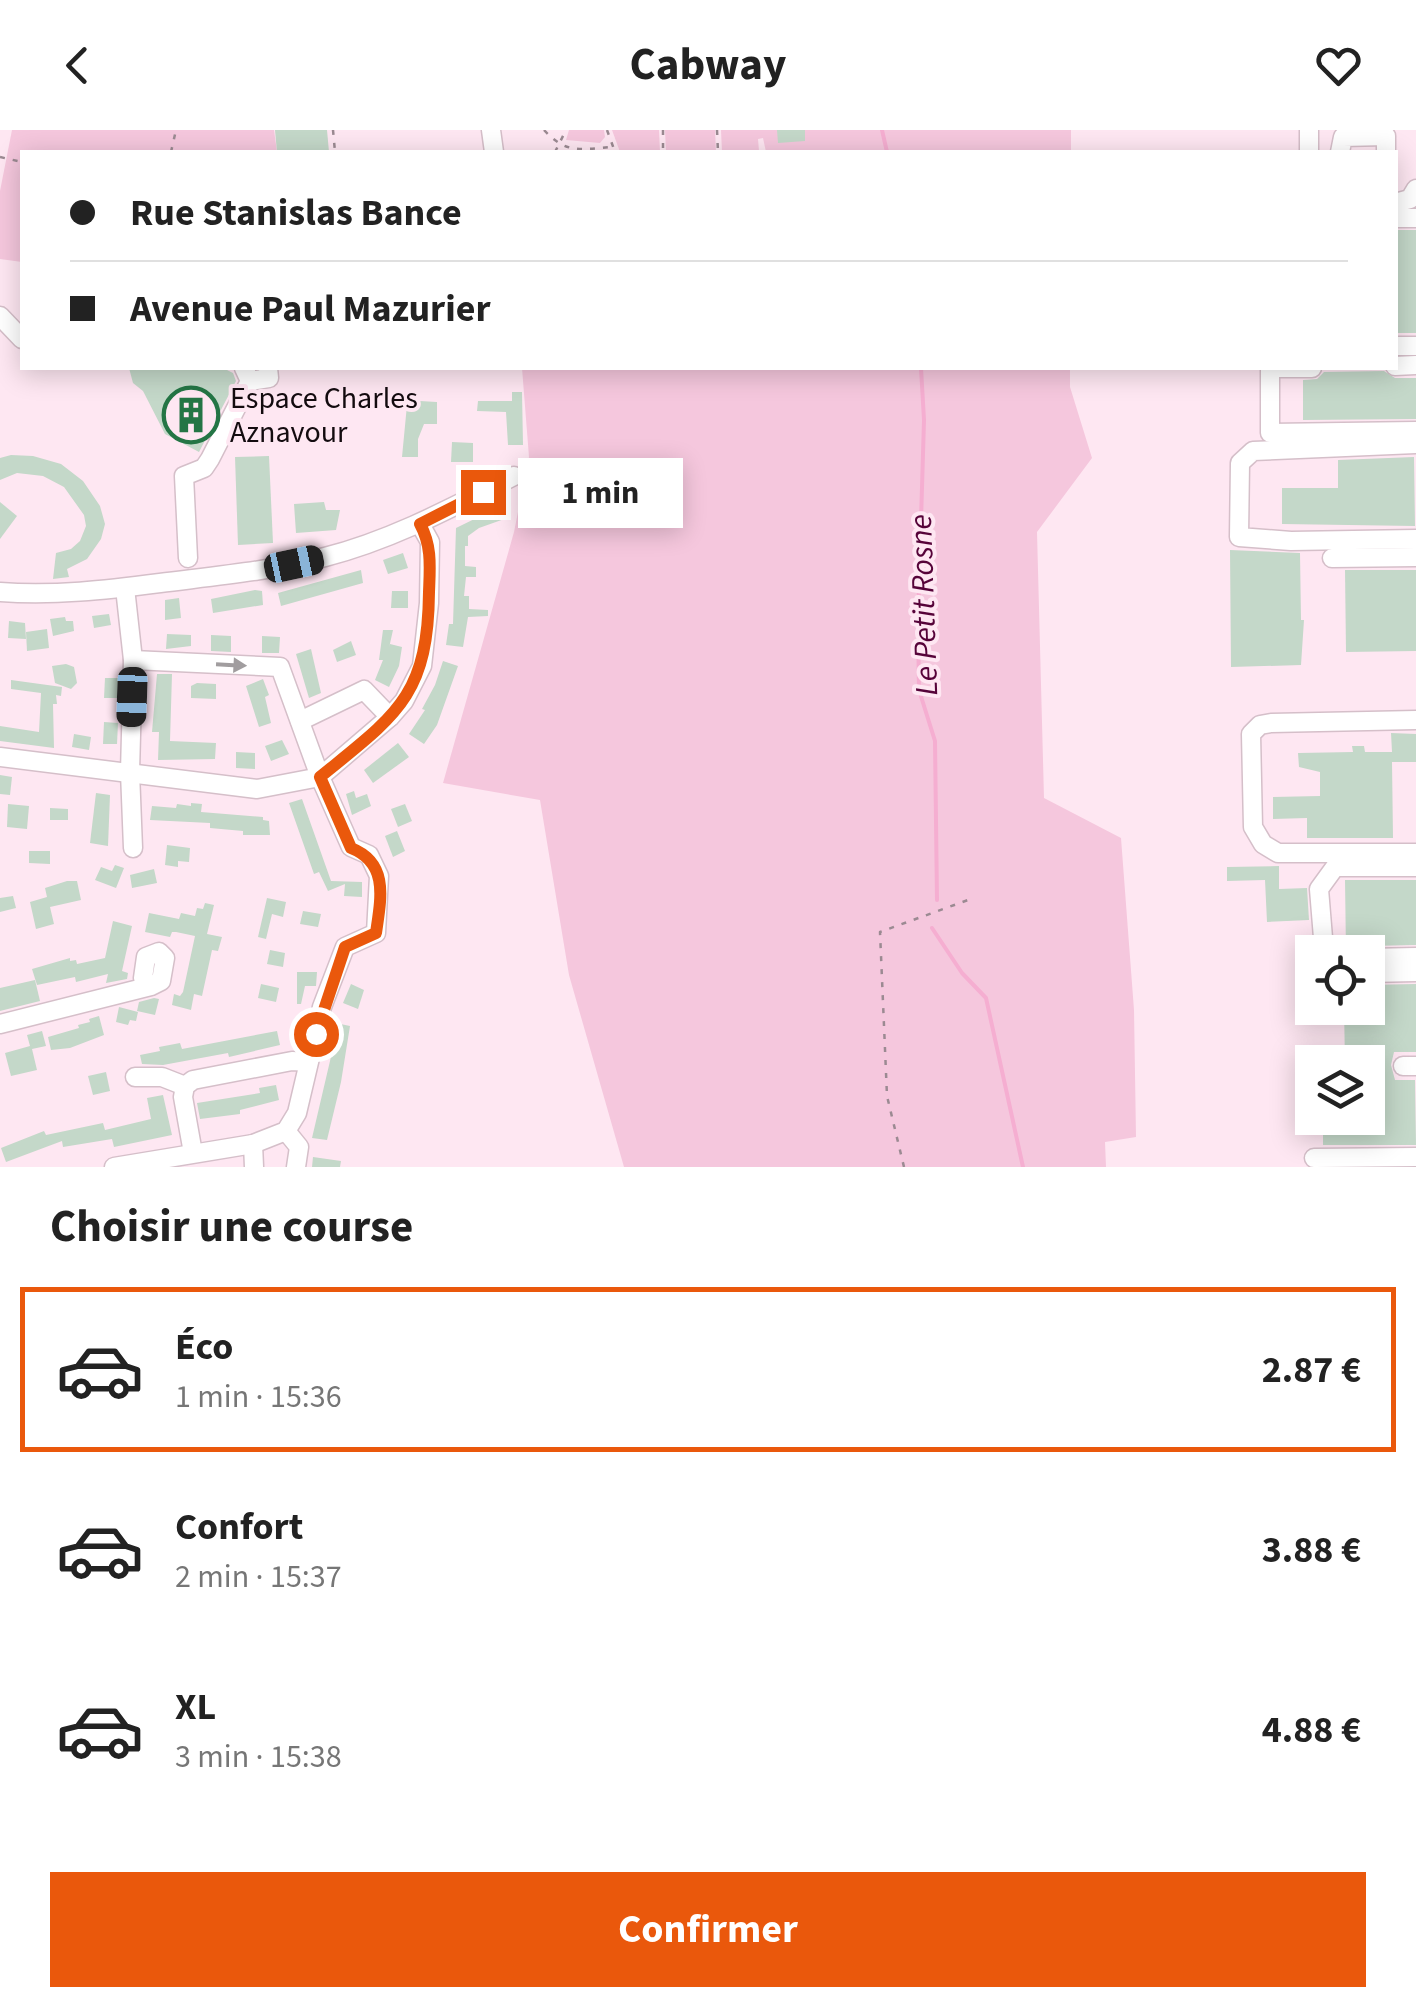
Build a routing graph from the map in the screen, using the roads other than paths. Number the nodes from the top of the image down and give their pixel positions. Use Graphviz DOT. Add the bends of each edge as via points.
graph roads {
  1 [pos="1340,150"];
  2 [pos="1386,150"];
  3 [pos="0,316"];
  4 [pos="20,338"];
  5 [pos="268,370"];
  6 [pos="1270,370"];
  7 [pos="244,372"];
  8 [pos="1416,431"];
  9 [pos="1416,444"];
  10 [pos="514,476"];
  11 [pos="420,524"];
  12 [pos="1416,540"];
  13 [pos="1416,557"];
  14 [pos="188,558"];
  15 [pos="1332,558"];
  16 [pos="124,588"];
  17 [pos="0,592"];
  18 [pos="133,660"];
  19 [pos="390,718"];
  20 [pos="1416,720"];
  21 [pos="300,721"];
  22 [pos="0,757"];
  23 [pos="130,772"];
  24 [pos="320,777"];
  25 [pos="133,848"];
  26 [pos="1416,853"];
  27 [pos="1416,867"];
  28 [pos="1323,935"];
  29 [pos="1416,957"];
  30 [pos="1385,958"];
  31 [pos="1416,972"];
  32 [pos="1385,973"];
  33 [pos="151,986"];
  34 [pos="0,1024"];
  35 [pos="308,1062"];
  36 [pos="135,1078"];
  37 [pos="185,1086"];
  38 [pos="286,1131"];
  39 [pos="254,1144"];
  40 [pos="193,1153"];
  41 [pos="1314,1158"];
  42 [pos="1416,1158"];
  43 [pos="114,1167"];
  44 [pos="254,1167"];
  45 [pos="296,1167"];
  1 -- 2 [label="street" via="1343,136 1386,136"];
  3 -- 4 [label="street"];
  5 -- 7 [label="street" via="269,378"];
  6 -- 8 [label="street" via="1270,433"];
  7 -- 14 [label="street" via="210,459 184,476"];
  9 -- 12 [label="street" via="1252,451 1240,462 1240,538"];
  10 -- 11 [label="street"];
  11 -- 16 [label="street" via="327,556"];
  11 -- 19 [label="street" via="430,542 426,646 414,684"];
  13 -- 15 [label="street"];
  16 -- 17 [label="street"];
  16 -- 18 [label="street"];
  18 -- 21 [label="street, one-way" via="280,667"];
  18 -- 23 [label="street"];
  19 -- 21 [label="street" via="364,690"];
  19 -- 24 [label="street"];
  20 -- 26 [label="street" via="1272,723 1251,734 1253,827 1263,844 1278,853"];
  21 -- 24 [label="street"];
  22 -- 23 [label="street"];
  23 -- 24 [label="street" via="257,789"];
  23 -- 25 [label="street"];
  24 -- 35 [label="street" via="351,848 369,855 380,876 376,933 345,947"];
  27 -- 28 [label="street" via="1335,867 1318,889"];
  29 -- 30 [label="street"];
  31 -- 32 [label="street"];
  33 -- 34 [label="street"];
  35 -- 37 [label="street"];
  35 -- 38 [label="street" via="297,1114"];
  36 -- 37 [label="street" via="162,1077"];
  37 -- 40 [label="street"];
  38 -- 39 [label="street"];
  38 -- 45 [label="street" via="299,1147"];
  39 -- 40 [label="street"];
  39 -- 44 [label="street"];
  40 -- 43 [label="street"];
  41 -- 42 [label="street"];
}
